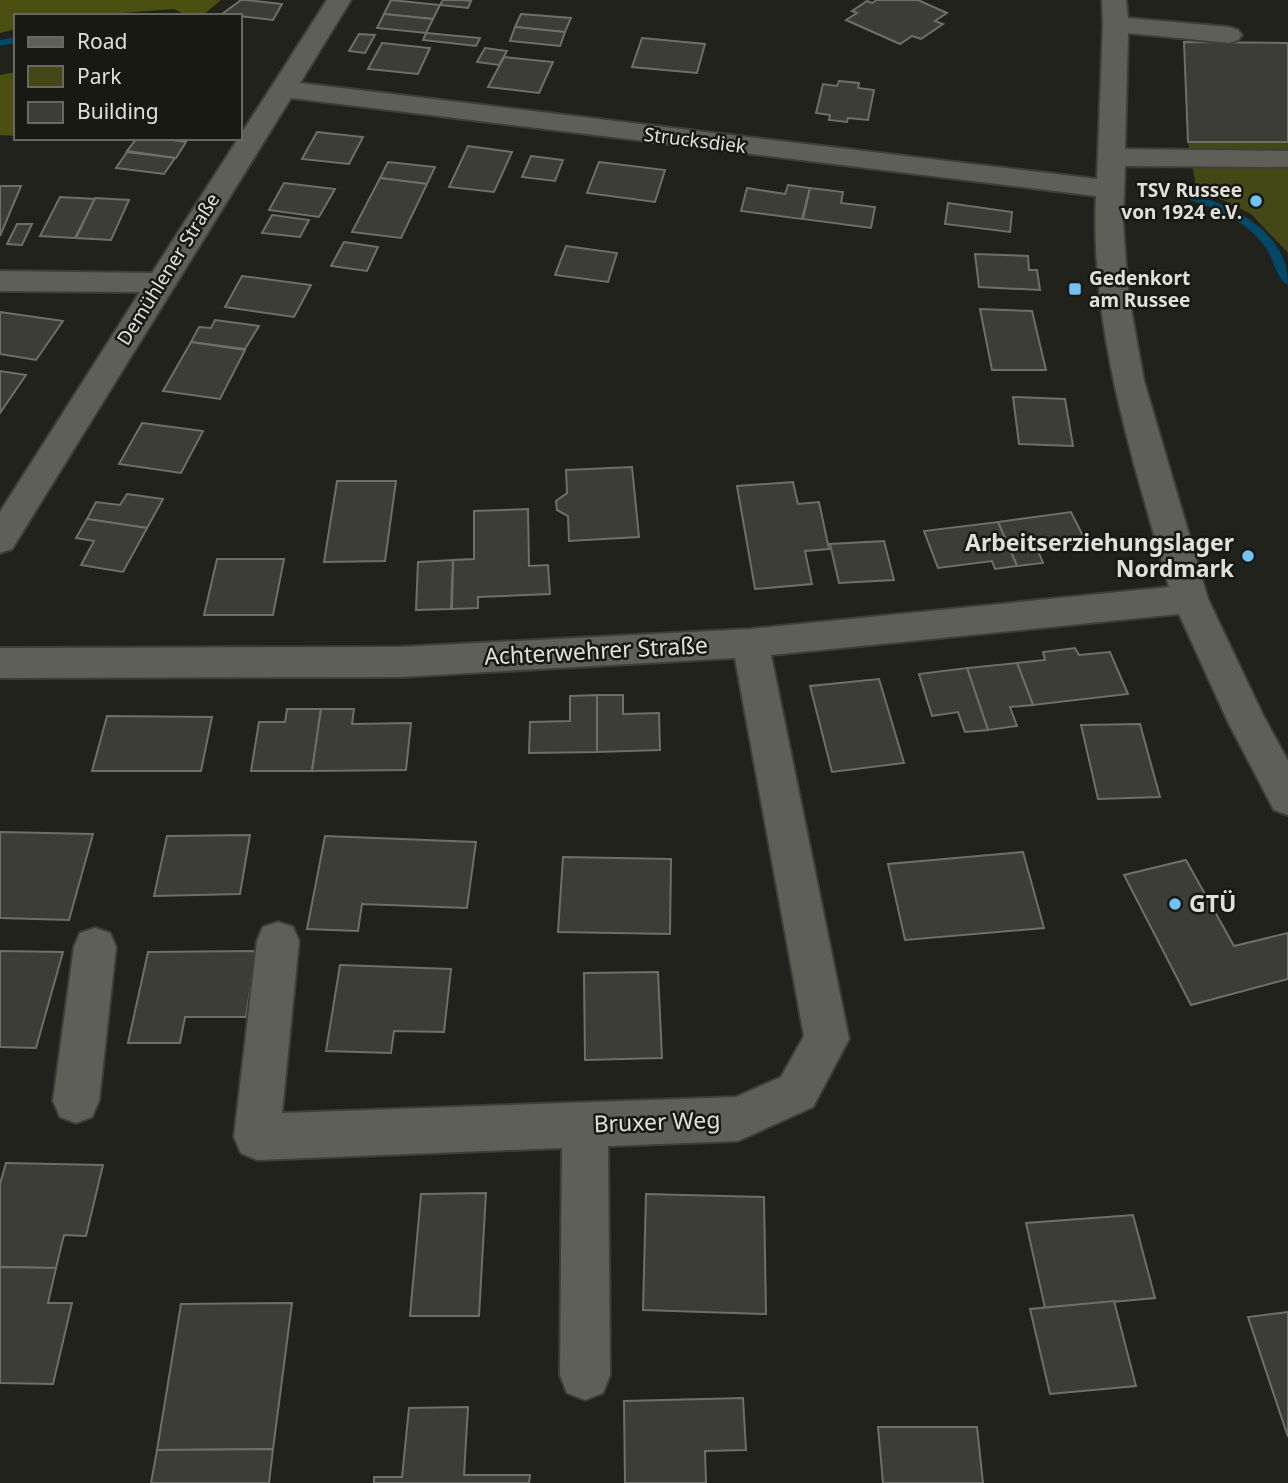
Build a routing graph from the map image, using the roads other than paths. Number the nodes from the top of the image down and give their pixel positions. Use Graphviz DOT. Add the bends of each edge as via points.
graph roads {
  1 [pos="339,0"];
  2 [pos="1115,12"];
  3 [pos="1229,35"];
  4 [pos="281,89"];
  5 [pos="1112,157"];
  6 [pos="1288,159"];
  7 [pos="1110,189"];
  8 [pos="0,281"];
  9 [pos="160,283"];
  10 [pos="0,540"];
  11 [pos="1190,599"];
  12 [pos="750,643"];
  13 [pos="0,663"];
  14 [pos="1288,798"];
  15 [pos="278,941"];
  16 [pos="95,947"];
  17 [pos="76,1101"];
  18 [pos="585,1125"];
  19 [pos="585,1374"];
  1 -- 4 [label="street, Demühlener Straße"];
  2 -- 3 [label="street"];
  2 -- 5 [label="street"];
  4 -- 7 [label="street, Strucksdiek"];
  4 -- 9 [label="street, Demühlener Straße"];
  5 -- 6 [label="street"];
  5 -- 7 [label="street"];
  7 -- 11 [label="street" via="1113,292 1128,380"];
  8 -- 9 [label="street"];
  9 -- 10 [label="street, Demühlener Straße"];
  11 -- 12 [label="street, Achterwehrer Straße"];
  11 -- 14 [label="street"];
  12 -- 13 [label="street, Achterwehrer Straße" via="400,662"];
  12 -- 18 [label="street, Bruxer Weg" via="827,1039 797,1092 738,1119"];
  15 -- 18 [label="street, Bruxer Weg" via="257,1137"];
  16 -- 17 [label="street"];
  18 -- 19 [label="street"];
}
